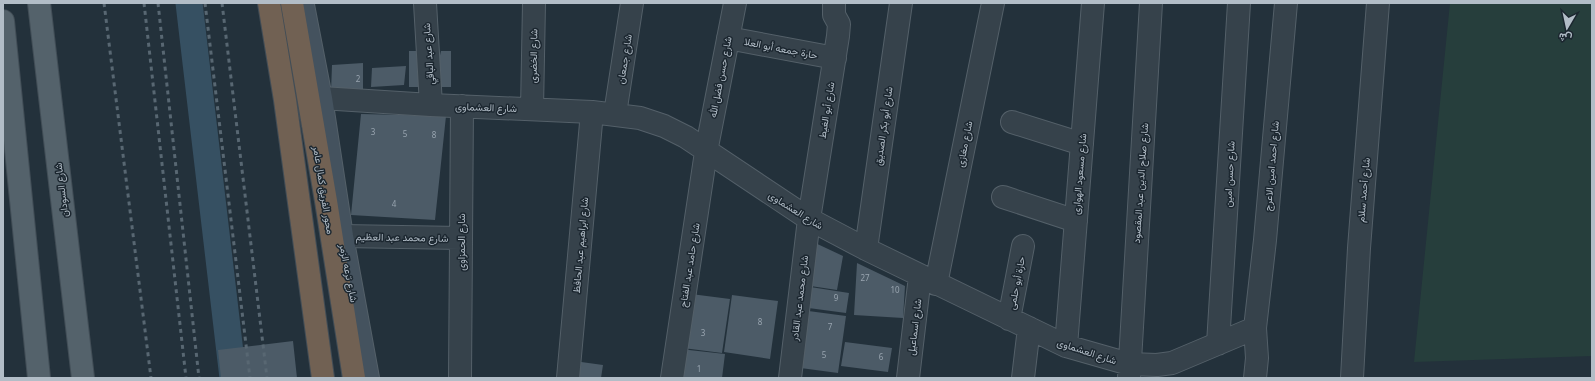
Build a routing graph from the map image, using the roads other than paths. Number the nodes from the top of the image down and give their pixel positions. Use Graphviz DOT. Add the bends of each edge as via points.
graph roads {
  1 [pos="39,3"];
  2 [pos="269,3"];
  3 [pos="292,3"];
  4 [pos="302,3"];
  5 [pos="425,3"];
  6 [pos="534,3"];
  7 [pos="632,3"];
  8 [pos="735,3"];
  9 [pos="834,3"];
  10 [pos="901,3"];
  11 [pos="993,3"];
  12 [pos="1093,3"];
  13 [pos="1151,3"];
  14 [pos="1239,3"];
  15 [pos="1286,3"];
  16 [pos="1378,3"];
  17 [pos="3,21"];
  18 [pos="728,38"];
  19 [pos="835,58"];
  20 [pos="321,98"];
  21 [pos="431,105"];
  22 [pos="462,106"];
  23 [pos="532,109"];
  24 [pos="592,112"];
  25 [pos="615,114"];
  26 [pos="1012,122"];
  27 [pos="1082,144"];
  28 [pos="706,152"];
  29 [pos="1003,198"];
  30 [pos="808,219"];
  31 [pos="1076,221"];
  32 [pos="342,236"];
  33 [pos="461,238"];
  34 [pos="1023,246"];
  35 [pos="866,249"];
  36 [pos="928,280"];
  37 [pos="1009,319"];
  38 [pos="1029,328"];
  39 [pos="1255,328"];
  40 [pos="1218,344"];
  41 [pos="1066,346"];
  42 [pos="1129,371"];
  43 [pos="39,378"];
  44 [pos="84,378"];
  45 [pos="323,378"];
  46 [pos="354,378"];
  47 [pos="368,378"];
  48 [pos="460,378"];
  49 [pos="568,378"];
  50 [pos="672,378"];
  51 [pos="790,378"];
  52 [pos="908,378"];
  53 [pos="1023,378"];
  54 [pos="1255,378"];
  55 [pos="1352,378"];
  1 -- 44 [label="main road, شارع السودان"];
  2 -- 45 [label="highway" via="286,100"];
  3 -- 46 [label="highway, محور الفريق كمال عامر"];
  4 -- 20 [label="main road, شارع ترعه الزمر"];
  5 -- 21 [label="street, شارع عبد الباقي"];
  6 -- 23 [label="street, شارع الخضرى"];
  7 -- 25 [label="street, شارع جمعان"];
  8 -- 18 [label="street, شارع حسن فضل الله"];
  9 -- 19 [label="street, شارع أبو الغيط" via="834,15 839,24"];
  10 -- 35 [label="street, شارع أبو بكر الصديق"];
  11 -- 36 [label="street, شارع مغازى"];
  12 -- 27 [label="street, شارع مسعود الهوارى"];
  13 -- 42 [label="street, شارع صلاح الدين عبد المقصود"];
  14 -- 40 [label="street, شارع حسن امين"];
  15 -- 39 [label="street, شارع احمد امين الاعرج"];
  16 -- 55 [label="street, شارع أحمد سلام" via="1359,248"];
  17 -- 43 [label="main road"];
  18 -- 19 [label="street, حارة جمعه أبو العلا"];
  18 -- 28 [label="street, شارع حسن فضل الله"];
  19 -- 30 [label="street, شارع أبو الغيط"];
  20 -- 21 [label="street, شارع العشماوى"];
  20 -- 32 [label="main road, شارع ترعه الزمر"];
  21 -- 22 [label="street, شارع العشماوى"];
  22 -- 23 [label="street, شارع العشماوى"];
  22 -- 33 [label="street, شارع الحمزاوى"];
  23 -- 24 [label="street, شارع العشماوى"];
  24 -- 25 [label="street, شارع العشماوى"];
  24 -- 49 [label="street, شارع ابراهيم عبد الحافظ"];
  25 -- 28 [label="street, شارع العشماوى" via="640,118 664,126 686,137"];
  26 -- 27 [label="street"];
  27 -- 31 [label="street, شارع مسعود الهوارى"];
  28 -- 30 [label="street, شارع العشماوى"];
  28 -- 50 [label="street, شارع حامد عبد الفتاح"];
  29 -- 31 [label="street"];
  30 -- 35 [label="street, شارع العشماوى"];
  30 -- 51 [label="street, شارع محمد عبد القادر"];
  31 -- 41 [label="street, شارع مسعود الهوارى"];
  32 -- 33 [label="street, شارع محمد عبد العظيم"];
  32 -- 47 [label="main road, شارع ترعه الزمر"];
  33 -- 48 [label="street, شارع الحمزاوى"];
  34 -- 37 [label="street, حارة أبو حلمى"];
  35 -- 36 [label="street, شارع العشماوى"];
  36 -- 37 [label="street, شارع العشماوى"];
  36 -- 52 [label="street, شارع اسماعيل"];
  37 -- 38 [label="street, شارع العشماوى"];
  38 -- 41 [label="street, شارع العشماوى"];
  38 -- 53 [label="street"];
  39 -- 40 [label="street, شارع العشماوى"];
  39 -- 54 [label="street, شارع احمد امين الاعرج"];
  40 -- 42 [label="street, شارع العشماوى" via="1172,363"];
  41 -- 42 [label="street, شارع العشماوى"];
}
